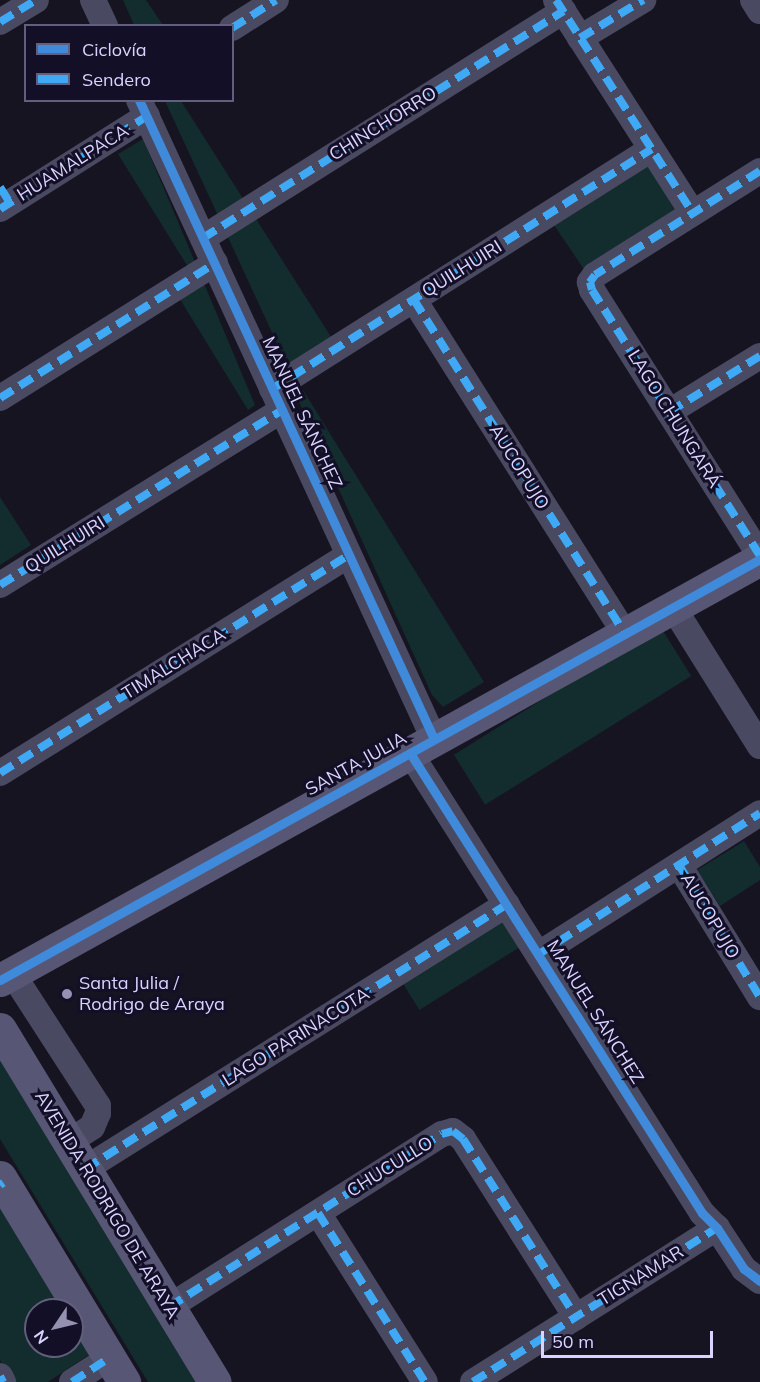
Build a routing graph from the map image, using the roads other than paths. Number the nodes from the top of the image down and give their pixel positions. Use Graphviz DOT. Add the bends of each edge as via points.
graph roads {
  1 [pos="36,0"];
  2 [pos="93,0"];
  3 [pos="276,0"];
  4 [pos="643,0"];
  5 [pos="753,0"];
  6 [pos="559,5"];
  7 [pos="760,12"];
  8 [pos="0,22"];
  9 [pos="104,24"];
  10 [pos="234,26"];
  11 [pos="580,38"];
  12 [pos="143,108"];
  13 [pos="652,149"];
  14 [pos="760,171"];
  15 [pos="3,200"];
  16 [pos="693,213"];
  17 [pos="203,238"];
  18 [pos="215,263"];
  19 [pos="414,300"];
  20 [pos="760,356"];
  21 [pos="0,398"];
  22 [pos="277,400"];
  23 [pos="669,412"];
  24 [pos="349,555"];
  25 [pos="760,558"];
  26 [pos="0,585"];
  27 [pos="673,607"];
  28 [pos="625,634"];
  29 [pos="422,746"];
  30 [pos="760,746"];
  31 [pos="0,773"];
  32 [pos="760,813"];
  33 [pos="680,865"];
  34 [pos="507,904"];
  35 [pos="539,954"];
  36 [pos="6,976"];
  37 [pos="760,997"];
  38 [pos="0,1029"];
  39 [pos="77,1156"];
  40 [pos="1,1182"];
  41 [pos="318,1213"];
  42 [pos="717,1228"];
  43 [pos="760,1281"];
  44 [pos="169,1307"];
  45 [pos="576,1317"];
  46 [pos="116,1370"];
  47 [pos="0,1376"];
  48 [pos="3,1382"];
  49 [pos="72,1382"];
  50 [pos="215,1382"];
  51 [pos="425,1382"];
  52 [pos="473,1382"];
  1 -- 8 [label="street"];
  2 -- 9 [label="street"];
  3 -- 10 [label="street"];
  4 -- 11 [label="street"];
  5 -- 7 [label="street"];
  6 -- 11 [label="street"];
  6 -- 17 [label="street, CHINCHORRO"];
  11 -- 13 [label="street"];
  12 -- 15 [label="street, HUAMALPACA"];
  12 -- 17 [label="street, MANUEL SÁNCHEZ"];
  13 -- 16 [label="street"];
  13 -- 19 [label="street, QUILHUIRI"];
  14 -- 16 [label="street"];
  16 -- 23 [label="street, LAGO CHUNGARÁ" via="595,275 590,282"];
  17 -- 18 [label="street, MANUEL SÁNCHEZ"];
  18 -- 21 [label="street"];
  18 -- 22 [label="street, MANUEL SÁNCHEZ"];
  19 -- 22 [label="street, QUILHUIRI"];
  19 -- 28 [label="street, AUCOPUJO"];
  20 -- 23 [label="street"];
  22 -- 24 [label="street, MANUEL SÁNCHEZ"];
  22 -- 26 [label="street, QUILHUIRI"];
  23 -- 25 [label="street, LAGO CHUNGARÁ"];
  24 -- 29 [label="street, MANUEL SÁNCHEZ"];
  24 -- 31 [label="street, TIMALCHACA"];
  25 -- 27 [label="street, SANTA JULIA"];
  27 -- 28 [label="street, SANTA JULIA"];
  27 -- 30 [label="street"];
  28 -- 29 [label="street, SANTA JULIA"];
  29 -- 34 [label="street, MANUEL SÁNCHEZ"];
  29 -- 36 [label="street, SANTA JULIA"];
  32 -- 33 [label="street"];
  33 -- 35 [label="street"];
  33 -- 37 [label="street, AUCOPUJO"];
  34 -- 35 [label="street, MANUEL SÁNCHEZ"];
  34 -- 39 [label="street, LAGO PARINACOTA"];
  35 -- 42 [label="street, MANUEL SÁNCHEZ" via="702,1213"];
  36 -- 39 [label="street" via="98,1106 97,1120"];
  38 -- 39 [label="street, AVENIDA RODRIGO DE ARAYA"];
  39 -- 44 [label="street, AVENIDA RODRIGO DE ARAYA"];
  40 -- 46 [label="street"];
  41 -- 44 [label="street, CHUCULLO"];
  41 -- 45 [label="street, CHUCULLO" via="442,1134 453,1131 463,1139"];
  41 -- 51 [label="street"];
  42 -- 43 [label="street, MANUEL SÁNCHEZ" via="738,1262"];
  42 -- 45 [label="street, TIGNAMAR"];
  44 -- 50 [label="street, AVENIDA RODRIGO DE ARAYA"];
  45 -- 52 [label="street, TIGNAMAR"];
  46 -- 49 [label="street"];
  47 -- 48 [label="street"];
}
